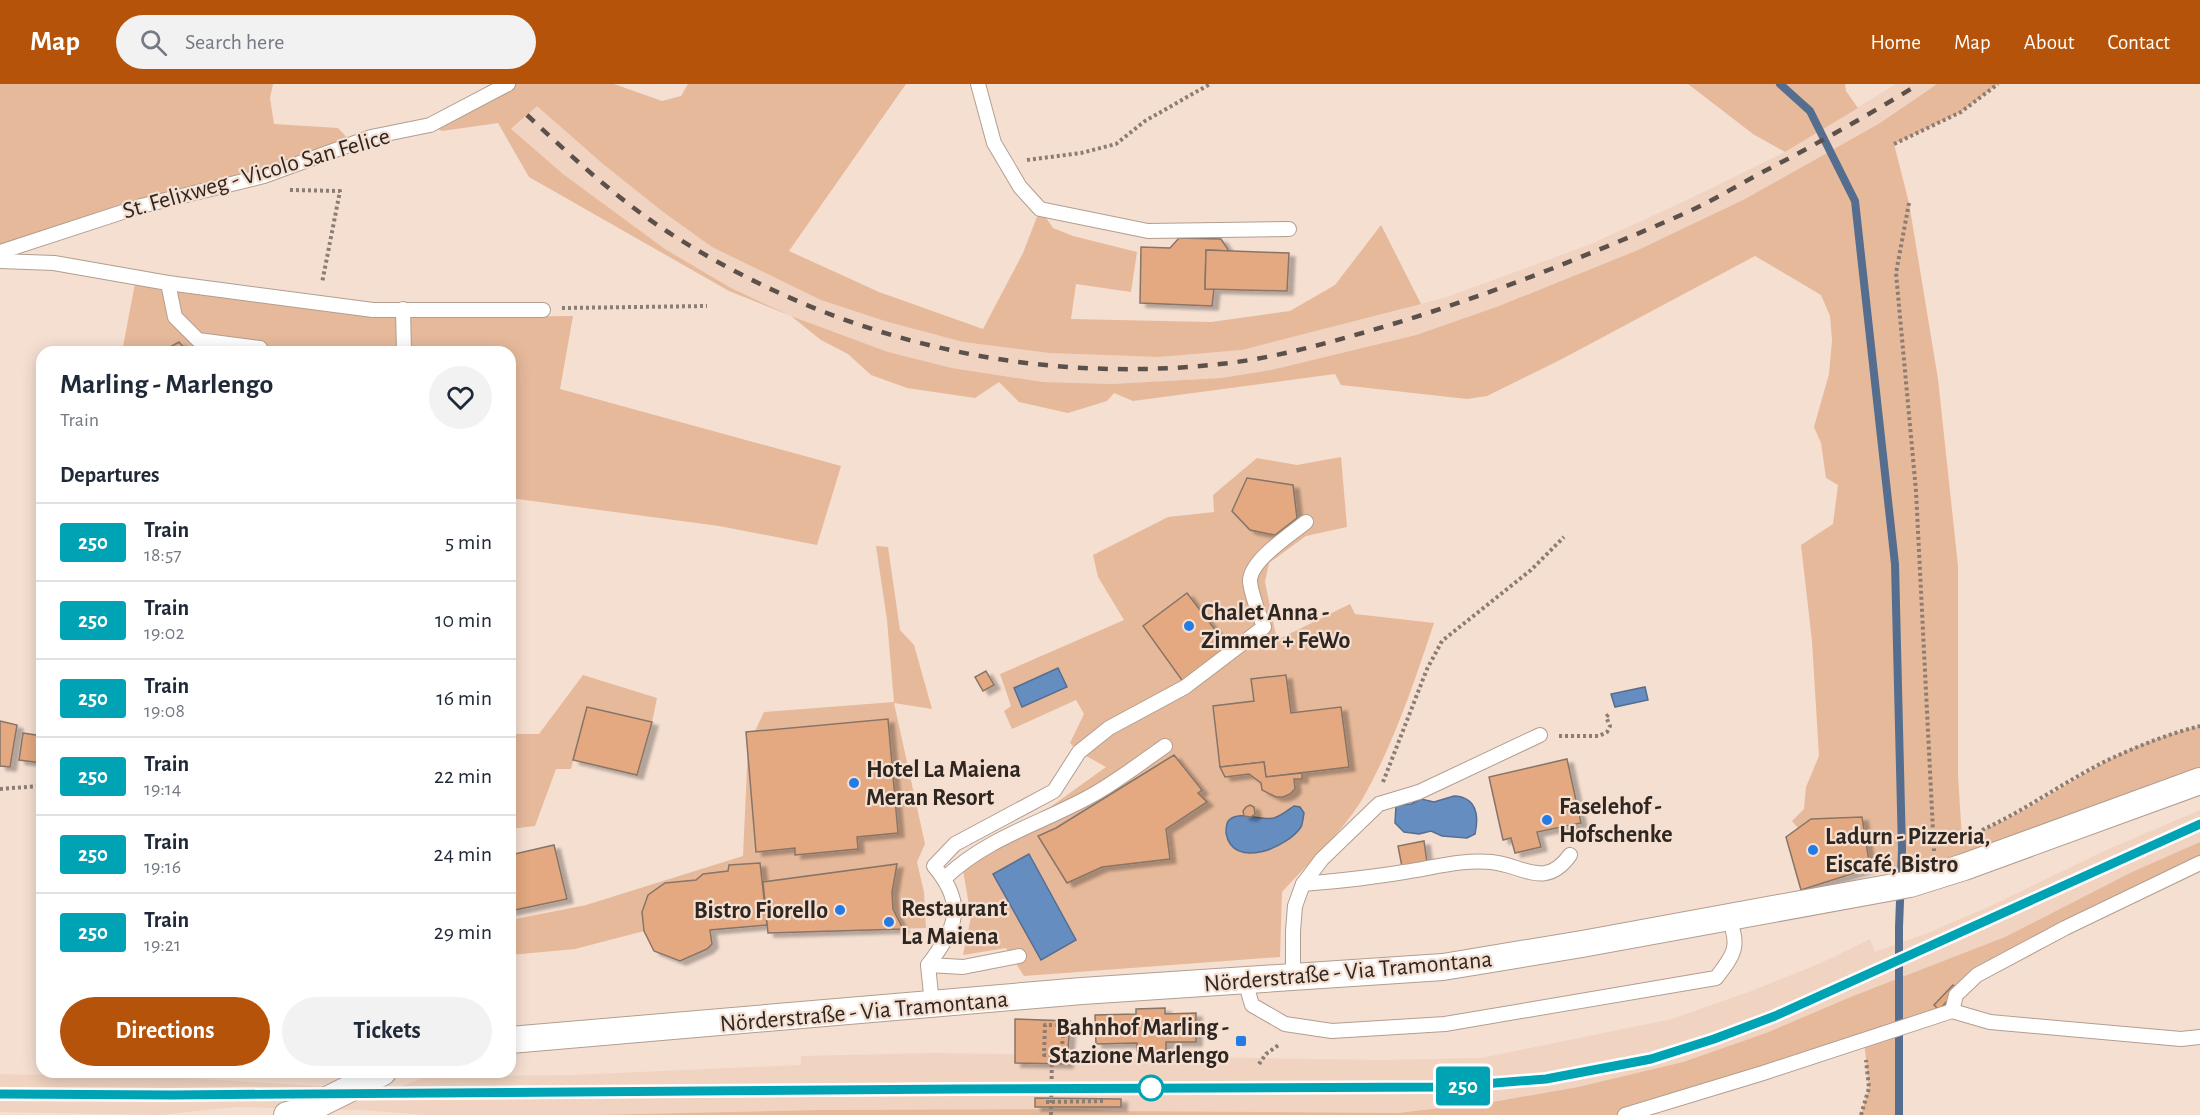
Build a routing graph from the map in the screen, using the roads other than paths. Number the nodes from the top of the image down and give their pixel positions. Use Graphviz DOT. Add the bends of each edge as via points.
graph roads {
  1 [pos="508,84"];
  2 [pos="978,84"];
  3 [pos="1289,229"];
  4 [pos="0,252"];
  5 [pos="0,261"];
  6 [pos="168,284"];
  7 [pos="404,309"];
  8 [pos="543,310"];
  9 [pos="244,346"];
  10 [pos="404,346"];
  11 [pos="1306,522"];
  12 [pos="1540,735"];
  13 [pos="1165,746"];
  14 [pos="2200,781"];
  15 [pos="1570,855"];
  16 [pos="2200,863"];
  17 [pos="945,878"];
  18 [pos="1303,884"];
  19 [pos="1728,918"];
  20 [pos="1018,956"];
  21 [pos="928,965"];
  22 [pos="1293,978"];
  23 [pos="1245,981"];
  24 [pos="932,1005"];
  25 [pos="1952,1011"];
  26 [pos="2200,1036"];
  27 [pos="516,1040"];
  28 [pos="371,1078"];
  29 [pos="287,1115"];
  30 [pos="1625,1115"];
  1 -- 4 [label="lane, St. Felixweg - Vicolo San Felice" via="430,125 371,137 264,176 141,206"];
  2 -- 3 [label="lane" via="994,143 1020,188 1040,209 1148,231"];
  5 -- 6 [label="lane" via="54,263"];
  6 -- 7 [label="lane" via="373,310"];
  6 -- 9 [label="lane" via="175,317 198,340"];
  7 -- 8 [label="lane"];
  7 -- 10 [label="lane"];
  11 -- 17 [label="lane" via="1253,569 1250,580 1264,627 1185,687 1109,728 1079,752 1054,791 955,844 934,866"];
  12 -- 18 [label="lane" via="1419,792 1379,804 1322,859"];
  13 -- 17 [label="lane" via="1096,793 961,862"];
  14 -- 19 [label="street, Nörderstraße - Via Tramontana" via="1910,884"];
  15 -- 18 [label="lane" via="1557,870 1546,873 1492,862 1468,862"];
  16 -- 25 [label="lane" via="1977,975 1956,995"];
  17 -- 21 [label="lane" via="956,904 953,924"];
  18 -- 22 [label="lane" via="1295,906"];
  19 -- 22 [label="street, Nörderstraße - Via Tramontana" via="1443,967"];
  19 -- 23 [label="lane" via="1735,933 1733,957 1716,978 1445,1024 1332,1031 1285,1024 1252,1005"];
  20 -- 21 [label="lane" via="963,968"];
  21 -- 24 [label="lane"];
  22 -- 23 [label="street, Nörderstraße - Via Tramontana"];
  23 -- 24 [label="street, Nörderstraße - Via Tramontana"];
  24 -- 27 [label="street, Nörderstraße - Via Tramontana"];
  25 -- 26 [label="lane" via="1990,1022 2181,1039"];
  25 -- 30 [label="lane"];
  28 -- 29 [label="street" via="307,1110"];
}
